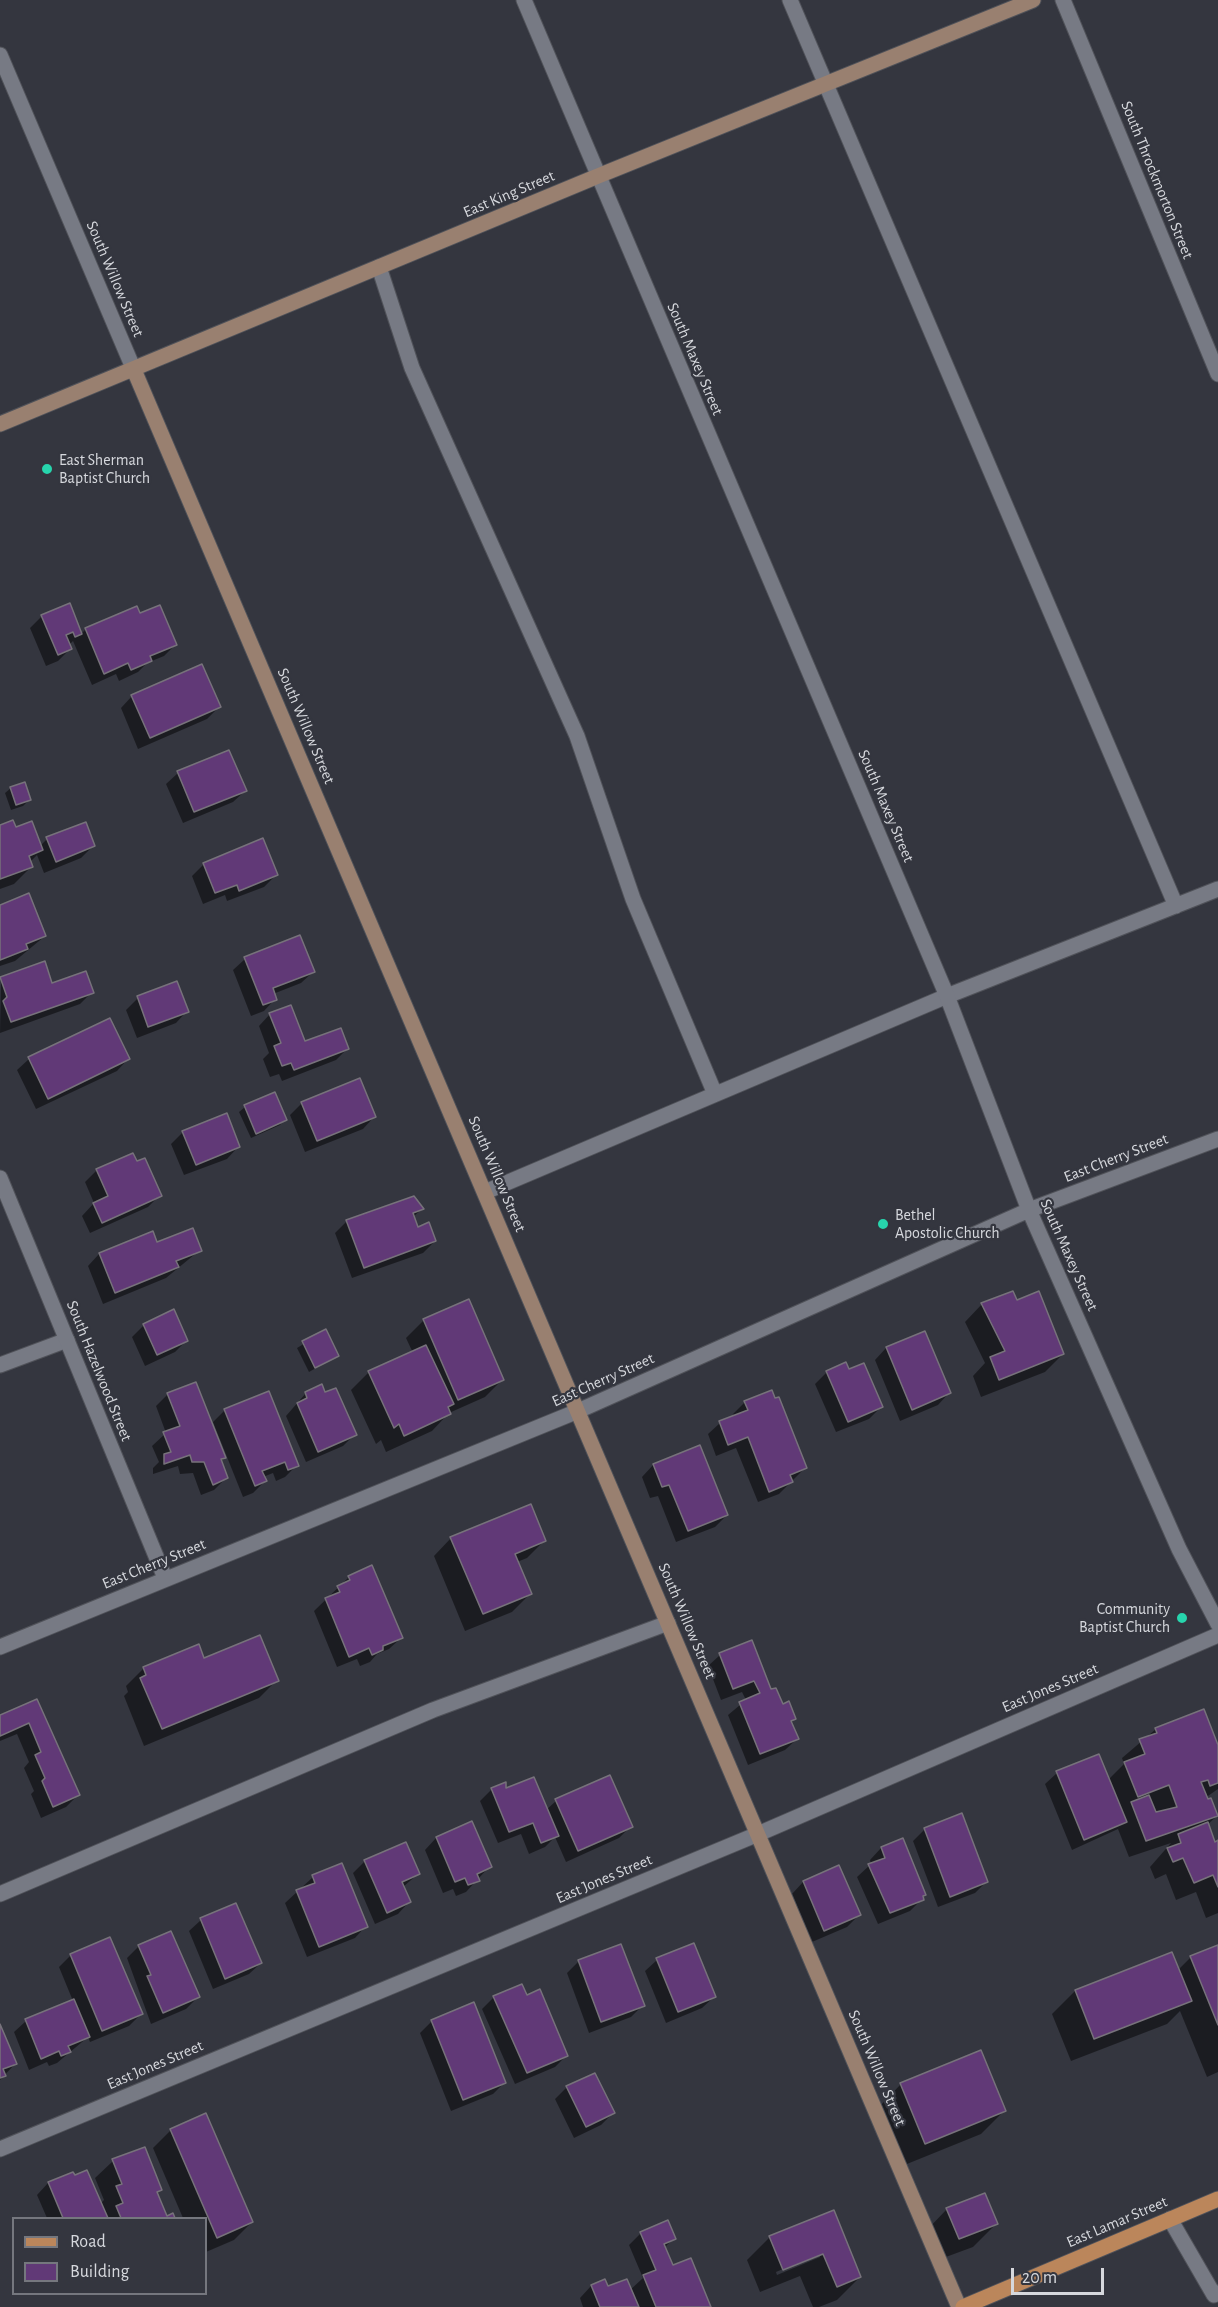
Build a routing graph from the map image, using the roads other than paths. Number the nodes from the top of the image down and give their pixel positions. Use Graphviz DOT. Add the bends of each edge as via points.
graph roads {
  1 [pos="524,0"];
  2 [pos="790,0"];
  3 [pos="1033,0"];
  4 [pos="1063,0"];
  5 [pos="0,55"];
  6 [pos="826,84"];
  7 [pos="598,176"];
  8 [pos="379,267"];
  9 [pos="134,370"];
  10 [pos="1218,374"];
  11 [pos="0,424"];
  12 [pos="1218,889"];
  13 [pos="1176,906"];
  14 [pos="947,996"];
  15 [pos="715,1094"];
  16 [pos="1218,1140"];
  17 [pos="0,1178"];
  18 [pos="485,1191"];
  19 [pos="1029,1210"];
  20 [pos="67,1340"];
  21 [pos="0,1365"];
  22 [pos="578,1411"];
  23 [pos="165,1578"];
  24 [pos="668,1623"];
  25 [pos="1218,1624"];
  26 [pos="1218,1635"];
  27 [pos="0,1647"];
  28 [pos="758,1834"];
  29 [pos="0,1894"];
  30 [pos="0,2149"];
  31 [pos="1218,2199"];
  32 [pos="1170,2219"];
  33 [pos="1218,2293"];
  34 [pos="961,2307"];
  1 -- 7 [label="street, South Maxey Street"];
  2 -- 6 [label="street"];
  3 -- 6 [label="street, East King Street"];
  4 -- 10 [label="street, South Throckmorton Street"];
  5 -- 9 [label="street, South Willow Street"];
  6 -- 7 [label="street, East King Street"];
  6 -- 13 [label="street"];
  7 -- 8 [label="street, East King Street"];
  7 -- 14 [label="street, South Maxey Street"];
  8 -- 9 [label="street, East King Street"];
  8 -- 15 [label="street" via="412,368 577,736 633,900"];
  9 -- 11 [label="street, East King Street"];
  9 -- 18 [label="street, South Willow Street"];
  12 -- 13 [label="street"];
  13 -- 14 [label="street"];
  14 -- 15 [label="street"];
  14 -- 19 [label="street, South Maxey Street"];
  15 -- 18 [label="street"];
  16 -- 19 [label="street, East Cherry Street"];
  17 -- 20 [label="street, South Hazelwood Street"];
  18 -- 22 [label="street, South Willow Street"];
  19 -- 22 [label="street, East Cherry Street"];
  19 -- 25 [label="street, South Maxey Street" via="1179,1549"];
  20 -- 21 [label="street"];
  20 -- 23 [label="street, South Hazelwood Street"];
  22 -- 23 [label="street, East Cherry Street"];
  22 -- 24 [label="street, South Willow Street"];
  23 -- 27 [label="street, East Cherry Street"];
  24 -- 28 [label="street, South Willow Street"];
  24 -- 29 [label="street" via="433,1710"];
  26 -- 28 [label="street, East Jones Street"];
  28 -- 30 [label="street, East Jones Street"];
  28 -- 34 [label="street, South Willow Street"];
  31 -- 32 [label="main road, East Lamar Street"];
  32 -- 33 [label="street" via="1214,2295"];
  32 -- 34 [label="main road, East Lamar Street"];
}
